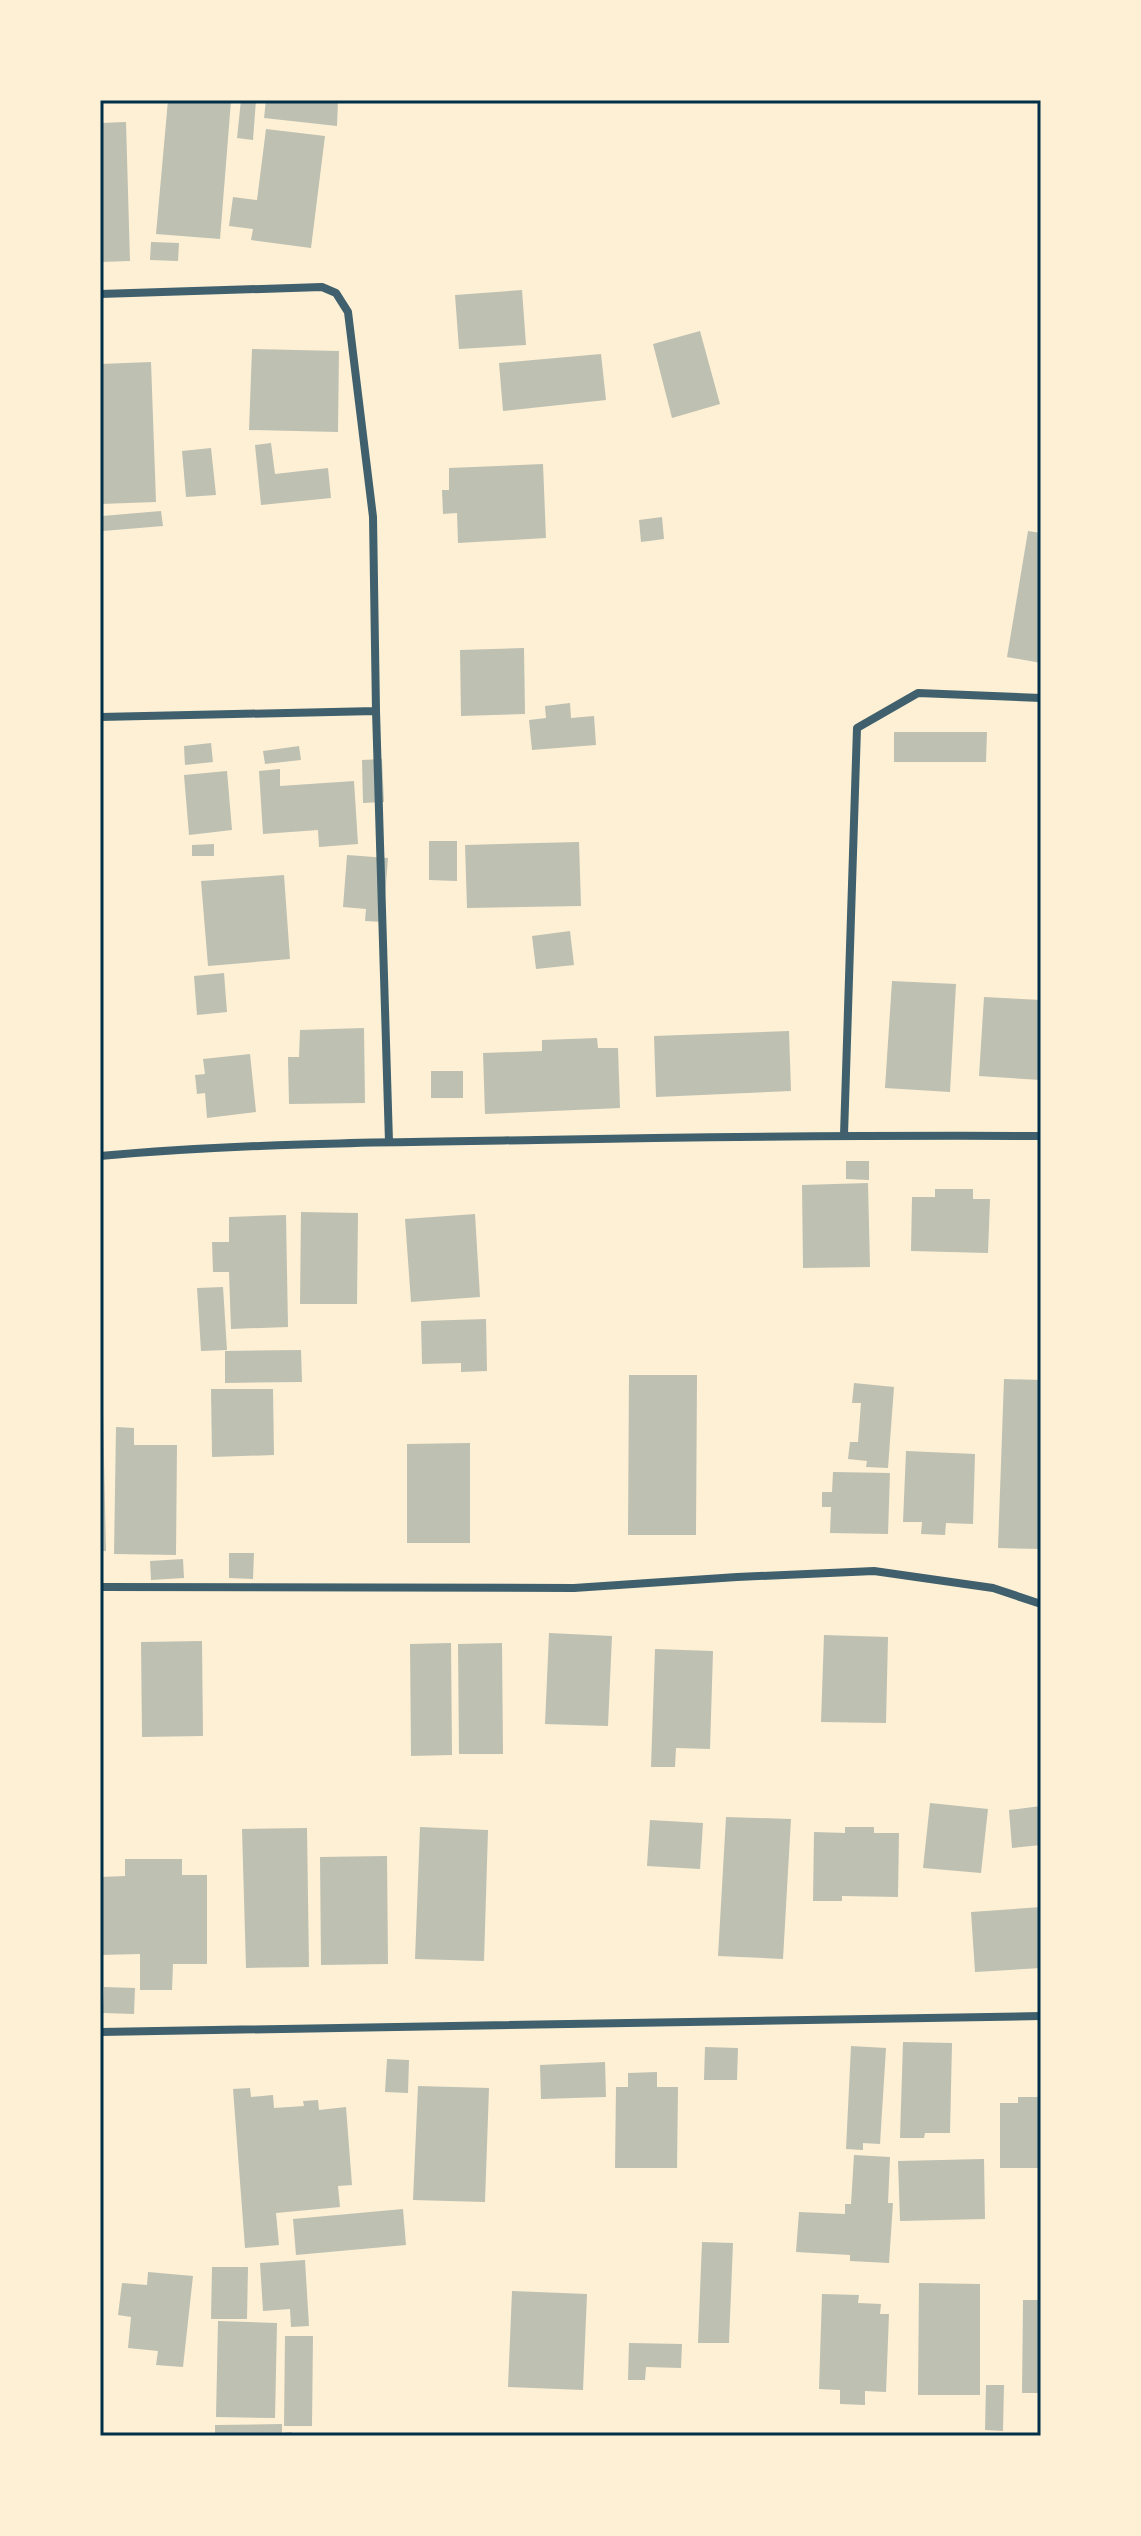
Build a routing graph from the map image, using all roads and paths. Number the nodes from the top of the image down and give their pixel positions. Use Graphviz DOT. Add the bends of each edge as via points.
graph roads {
  1 [pos="100,294"];
  2 [pos="1041,698"];
  3 [pos="376,711"];
  4 [pos="100,717"];
  5 [pos="844,1135"];
  6 [pos="1041,1136"];
  7 [pos="389,1142"];
  8 [pos="100,1156"];
  9 [pos="100,1587"];
  10 [pos="1041,1604"];
  11 [pos="1041,2016"];
  12 [pos="100,2032"];
  1 -- 3 [label="street" via="322,287 336,293 348,312 373,517"];
  2 -- 5 [label="street" via="918,693 857,728"];
  3 -- 4 [label="street"];
  3 -- 7 [label="street"];
  5 -- 6 [label="street"];
  5 -- 7 [label="street"];
  7 -- 8 [label="street"];
  9 -- 10 [label="street" via="574,1588 874,1571 993,1588"];
  11 -- 12 [label="street"];
}
